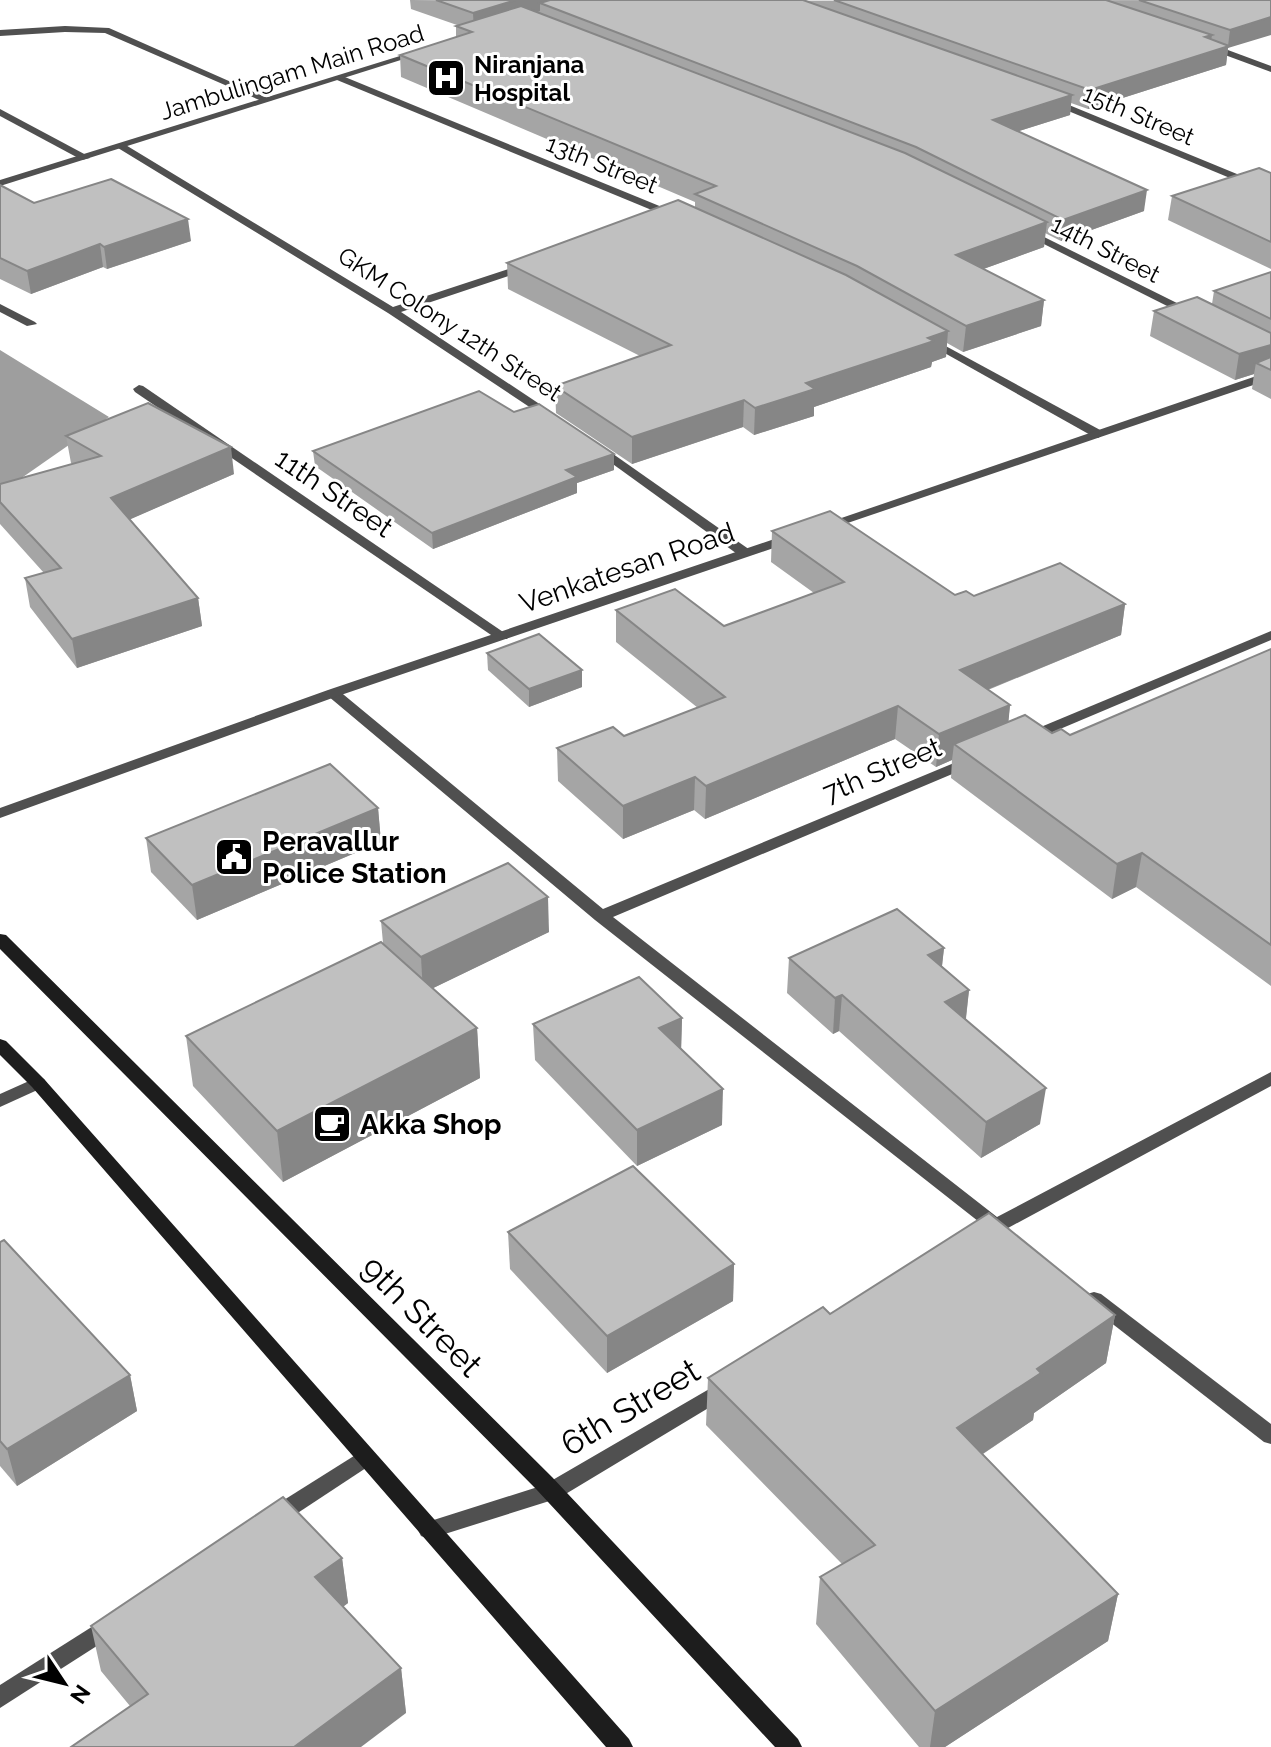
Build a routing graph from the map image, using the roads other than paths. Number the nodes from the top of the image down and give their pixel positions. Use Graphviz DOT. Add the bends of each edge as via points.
graph roads {
  1 [pos="0,33"];
  2 [pos="1203,44"];
  3 [pos="431,49"];
  4 [pos="1271,69"];
  5 [pos="340,78"];
  6 [pos="1038,96"];
  7 [pos="267,100"];
  8 [pos="0,112"];
  9 [pos="121,146"];
  10 [pos="85,158"];
  11 [pos="0,183"];
  12 [pos="1271,192"];
  13 [pos="675,217"];
  14 [pos="660,222"];
  15 [pos="688,223"];
  16 [pos="1022,229"];
  17 [pos="541,261"];
  18 [pos="0,307"];
  19 [pos="392,311"];
  20 [pos="1202,320"];
  21 [pos="31,324"];
  22 [pos="919,335"];
  23 [pos="1271,375"];
  24 [pos="139,389"];
  25 [pos="559,421"];
  26 [pos="1098,434"];
  27 [pos="584,438"];
  28 [pos="745,553"];
  29 [pos="1271,635"];
  30 [pos="502,636"];
  31 [pos="333,693"];
  32 [pos="1009,745"];
  33 [pos="980,757"];
  34 [pos="0,813"];
  35 [pos="601,916"];
  36 [pos="0,939"];
  37 [pos="0,1045"];
  38 [pos="1271,1078"];
  39 [pos="38,1083"];
  40 [pos="0,1101"];
  41 [pos="1003,1230"];
  42 [pos="969,1242"];
  43 [pos="1085,1293"];
  44 [pos="740,1379"];
  45 [pos="1271,1436"];
  46 [pos="365,1458"];
  47 [pos="551,1492"];
  48 [pos="261,1526"];
  49 [pos="429,1530"];
  50 [pos="130,1612"];
  51 [pos="0,1698"];
  52 [pos="621,1747"];
  53 [pos="790,1747"];
  1 -- 7 [label="street" via="106,30"];
  2 -- 4 [label="street"];
  3 -- 5 [label="street, Jambulingam Main Road"];
  5 -- 7 [label="street, Jambulingam Main Road"];
  5 -- 13 [label="street, 13th Street"];
  6 -- 12 [label="street, 15th Street"];
  7 -- 9 [label="street, Jambulingam Main Road"];
  8 -- 10 [label="street"];
  9 -- 10 [label="street, Jambulingam Main Road"];
  9 -- 19 [label="street, GKM Colony 12th Street"];
  10 -- 11 [label="street, Jambulingam Main Road"];
  13 -- 14 [label="street"];
  13 -- 15 [label="street, 13th Street"];
  16 -- 20 [label="street, 14th Street"];
  17 -- 19 [label="street"];
  18 -- 21 [label="street"];
  19 -- 25 [label="street, GKM Colony 12th Street"];
  22 -- 26 [label="street"];
  23 -- 26 [label="street, Venkatesan Road"];
  24 -- 30 [label="street, 11th Street"];
  26 -- 28 [label="street, Venkatesan Road"];
  27 -- 28 [label="street"];
  28 -- 30 [label="street, Venkatesan Road"];
  29 -- 32 [label="street"];
  30 -- 31 [label="street, Venkatesan Road"];
  31 -- 34 [label="street, Venkatesan Road"];
  31 -- 35 [label="street"];
  33 -- 35 [label="street, 7th Street"];
  35 -- 41 [label="street"];
  36 -- 47 [label="main road, 9th Street"];
  37 -- 39 [label="main road"];
  38 -- 41 [label="street"];
  39 -- 40 [label="street"];
  39 -- 46 [label="main road"];
  41 -- 42 [label="street"];
  43 -- 45 [label="street"];
  44 -- 47 [label="street, 6th Street"];
  46 -- 48 [label="street"];
  46 -- 49 [label="main road"];
  47 -- 49 [label="street, 6th Street"];
  47 -- 53 [label="main road, 9th Street"];
  49 -- 52 [label="main road"];
  50 -- 51 [label="street"];
}
